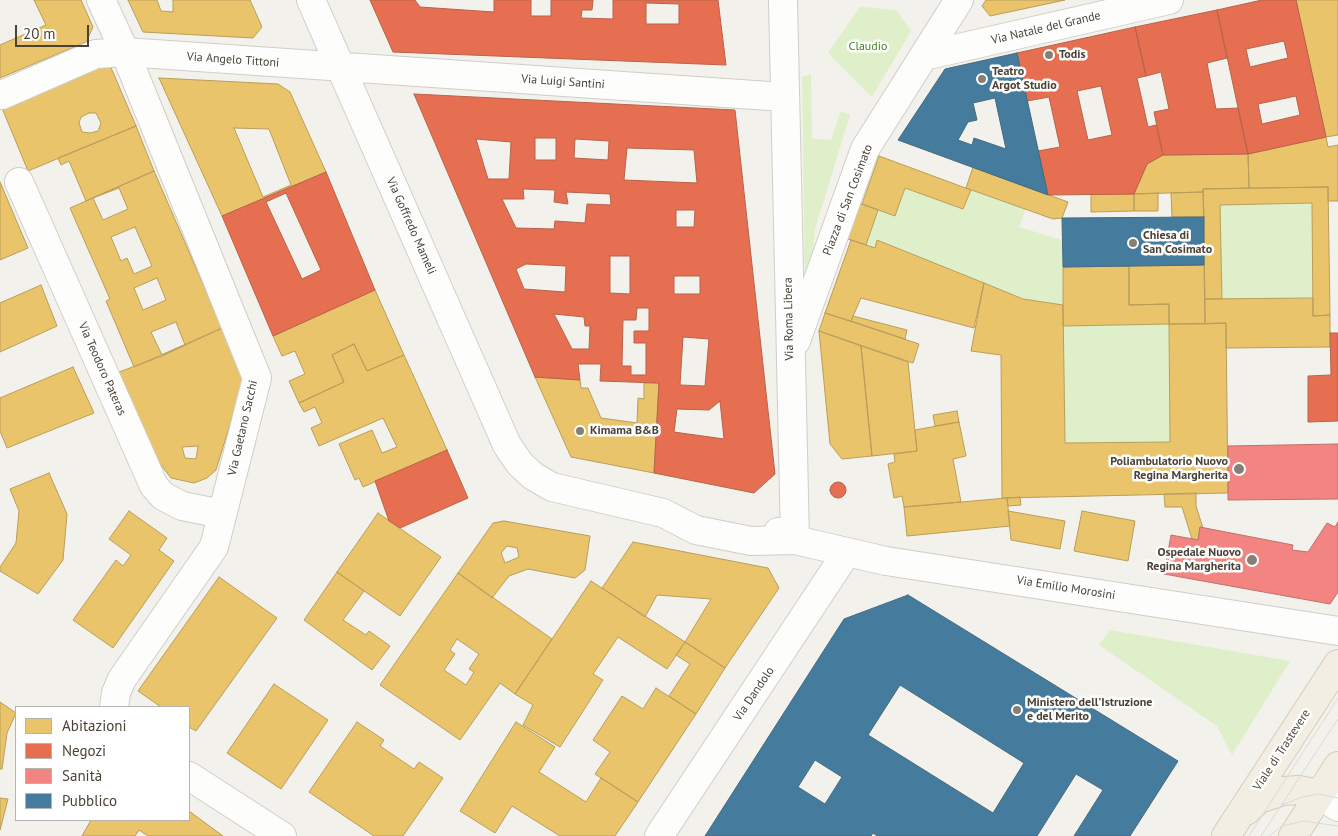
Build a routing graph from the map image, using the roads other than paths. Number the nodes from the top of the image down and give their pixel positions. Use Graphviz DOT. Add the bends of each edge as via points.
graph roads {
  1 [pos="101,0"];
  2 [pos="311,0"];
  3 [pos="783,0"];
  4 [pos="959,0"];
  5 [pos="1169,0"];
  6 [pos="124,52"];
  7 [pos="924,56"];
  8 [pos="341,68"];
  9 [pos="2,95"];
  10 [pos="784,97"];
  11 [pos="19,182"];
  12 [pos="789,359"];
  13 [pos="511,452"];
  14 [pos="222,514"];
  15 [pos="795,540"];
  16 [pos="848,552"];
  17 [pos="1338,631"];
  18 [pos="1338,664"];
  19 [pos="114,706"];
  20 [pos="1338,766"];
  21 [pos="190,777"];
  22 [pos="1328,800"];
  23 [pos="1230,830"];
  24 [pos="271,833"];
  25 [pos="659,836"];
  26 [pos="1293,836"];
  1 -- 6 [label="street, Via Gaetano Sacchi"];
  2 -- 8 [label="street, Via Goffredo Mameli"];
  3 -- 10 [label="street"];
  4 -- 7 [label="street, Piazza di San Cosimato"];
  5 -- 7 [label="street, Via Natale del Grande"];
  6 -- 8 [label="street, Via Angelo Tittoni"];
  6 -- 9 [label="street, Via Angelo Tittoni" via="96,54"];
  6 -- 14 [label="street, Via Gaetano Sacchi" via="257,378"];
  7 -- 12 [label="street, Piazza di San Cosimato" via="865,149"];
  8 -- 10 [label="street, Via Luigi Santini"];
  8 -- 13 [label="street, Via Goffredo Mameli"];
  10 -- 12 [label="street, Via Roma Libera"];
  11 -- 14 [label="street, Via Teodoro Pateras" via="154,486 163,496 182,506"];
  12 -- 15 [label="street, Via Roma Libera"];
  13 -- 15 [label="street, Via Emilio Morosini" via="533,476 552,487 663,513 696,530 751,541"];
  14 -- 19 [label="street, Via Gaetano Sacchi" via="214,547 122,680"];
  15 -- 16 [label="street, Via Emilio Morosini"];
  16 -- 17 [label="street, Via Emilio Morosini" via="886,561"];
  16 -- 25 [label="street, Via Dandolo"];
  18 -- 23 [label="main road, Viale di Trastevere"];
  20 -- 22 [label="main road"];
  21 -- 24 [label="street"];
  22 -- 23 [label="main road" via="1292,790 1262,797"];
  22 -- 26 [label="main road"];
}
